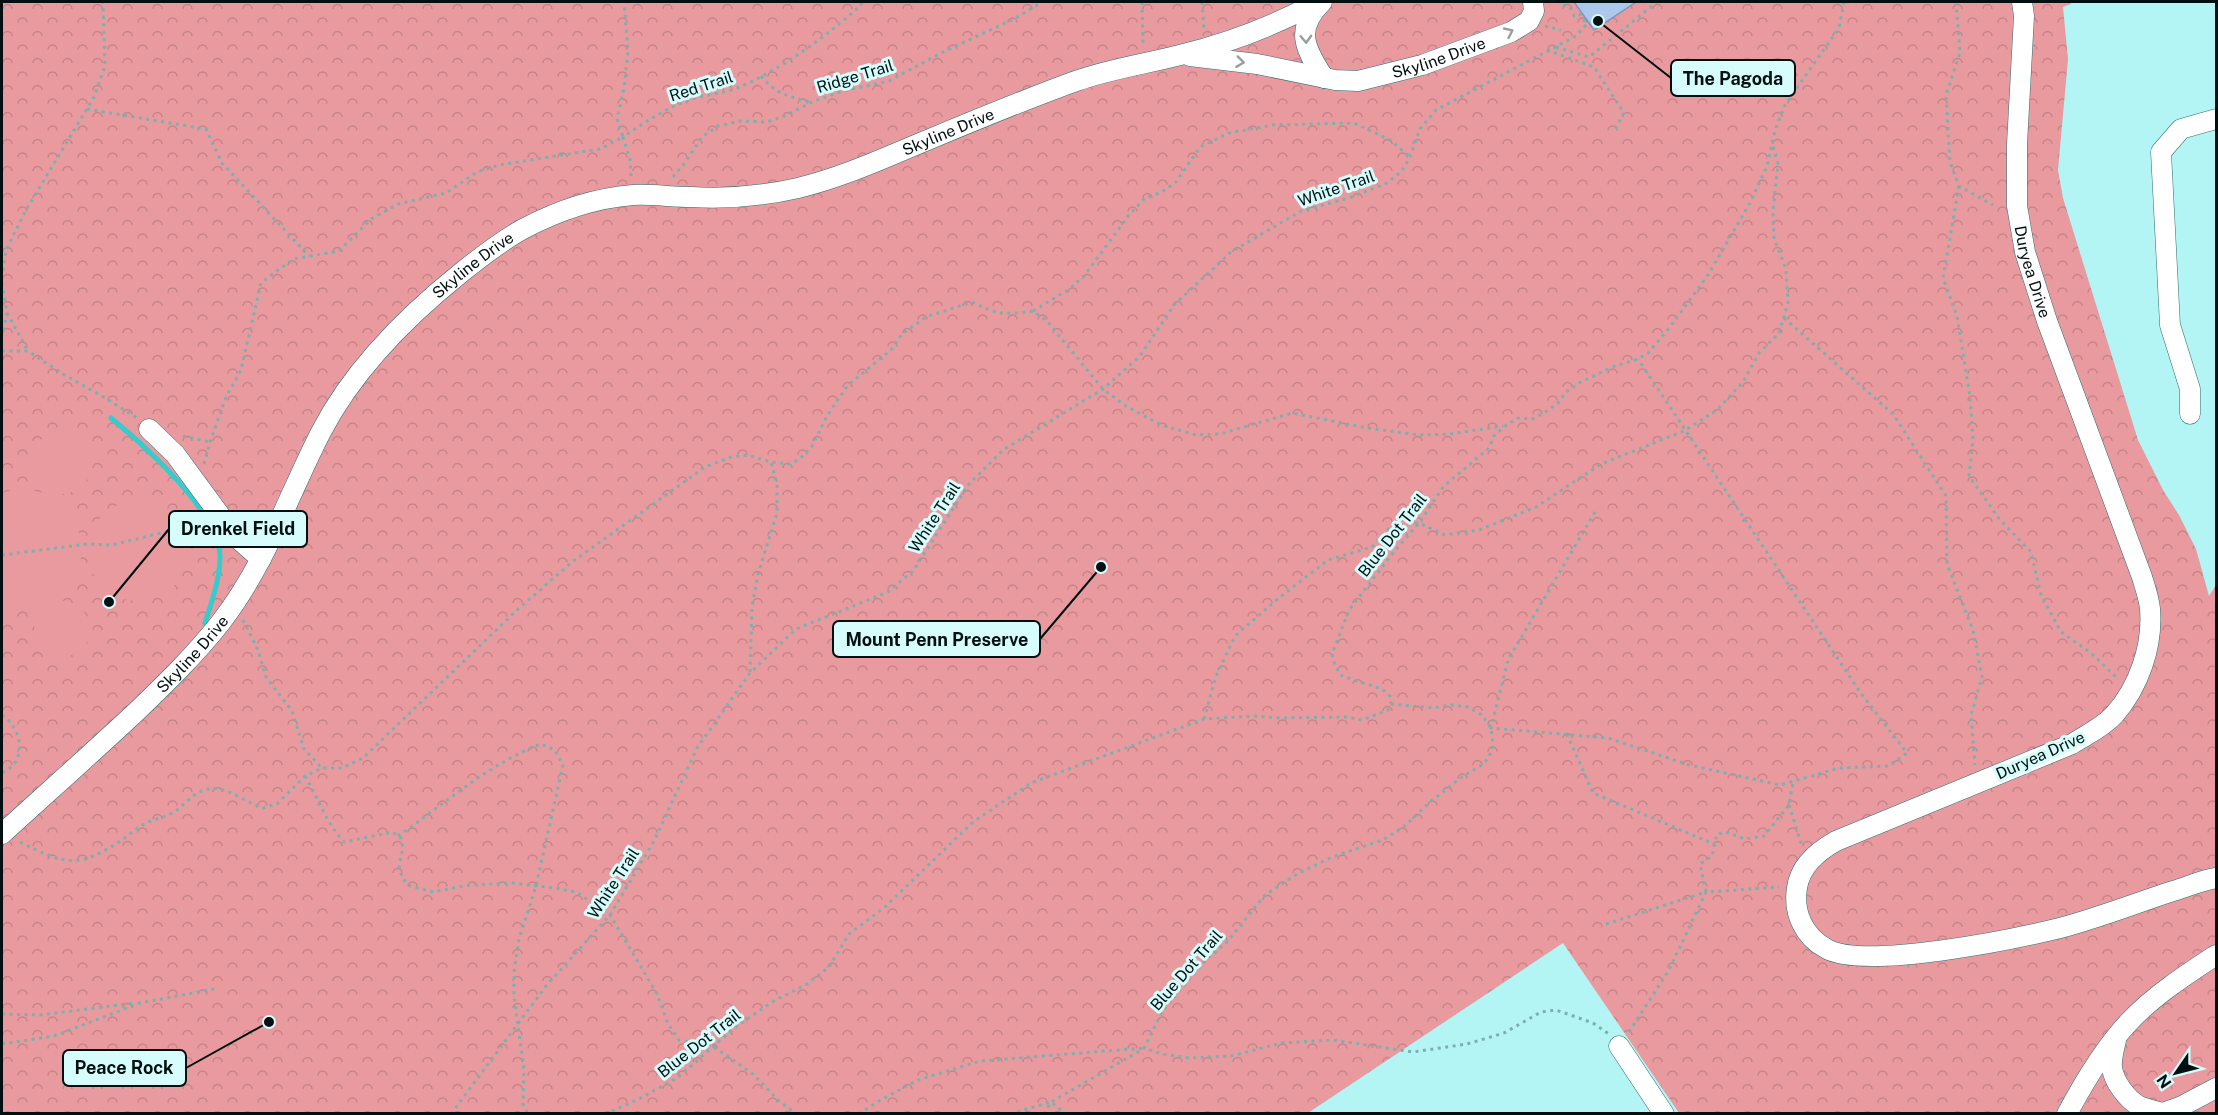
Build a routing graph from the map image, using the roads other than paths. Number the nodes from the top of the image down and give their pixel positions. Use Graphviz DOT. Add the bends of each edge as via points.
graph roads {
  1 [pos="1320,2"];
  2 [pos="1533,2"];
  3 [pos="2022,2"];
  4 [pos="1182,55"];
  5 [pos="1324,78"];
  6 [pos="2217,119"];
  7 [pos="2190,414"];
  8 [pos="149,429"];
  9 [pos="261,559"];
  10 [pos="3,833"];
  11 [pos="2217,878"];
  12 [pos="2217,955"];
  13 [pos="2116,1039"];
  14 [pos="1619,1046"];
  15 [pos="2217,1088"];
  16 [pos="1664,1113"];
  17 [pos="2067,1113"];
  18 [pos="2161,1113"];
  1 -- 4 [label="street, Skyline Drive" via="1263,29"];
  1 -- 5 [label="street, Skyline Drive, one-way" via="1306,25 1304,39 1306,50"];
  5 -- 2 [label="street, Skyline Drive, one-way" via="1358,81 1422,65 1519,27 1529,21"];
  3 -- 11 [label="street, Duryea Drive" via="2017,206 2025,252 2142,577 2150,607 2145,658 2131,690 2113,716 2098,728 2072,744 1820,850 1807,864 1795,902 1810,936 1828,950 1876,956 1934,952 2062,927"];
  4 -- 5 [label="street, Skyline Drive, one-way" via="1257,64"];
  4 -- 9 [label="street, Skyline Drive" via="1080,80 819,182 753,195 631,195 579,206 524,229 475,261 413,313 342,396"];
  6 -- 7 [label="street" via="2181,129 2161,152 2170,326 2190,389"];
  8 -- 9 [label="street" via="175,454 236,537"];
  9 -- 10 [label="street, Skyline Drive" via="221,622 172,678"];
  12 -- 13 [label="street" via="2158,997"];
  13 -- 17 [label="street"];
  13 -- 18 [label="street" via="2112,1070 2120,1084 2140,1106"];
  14 -- 16 [label="street"];
  15 -- 18 [label="street"];
}
